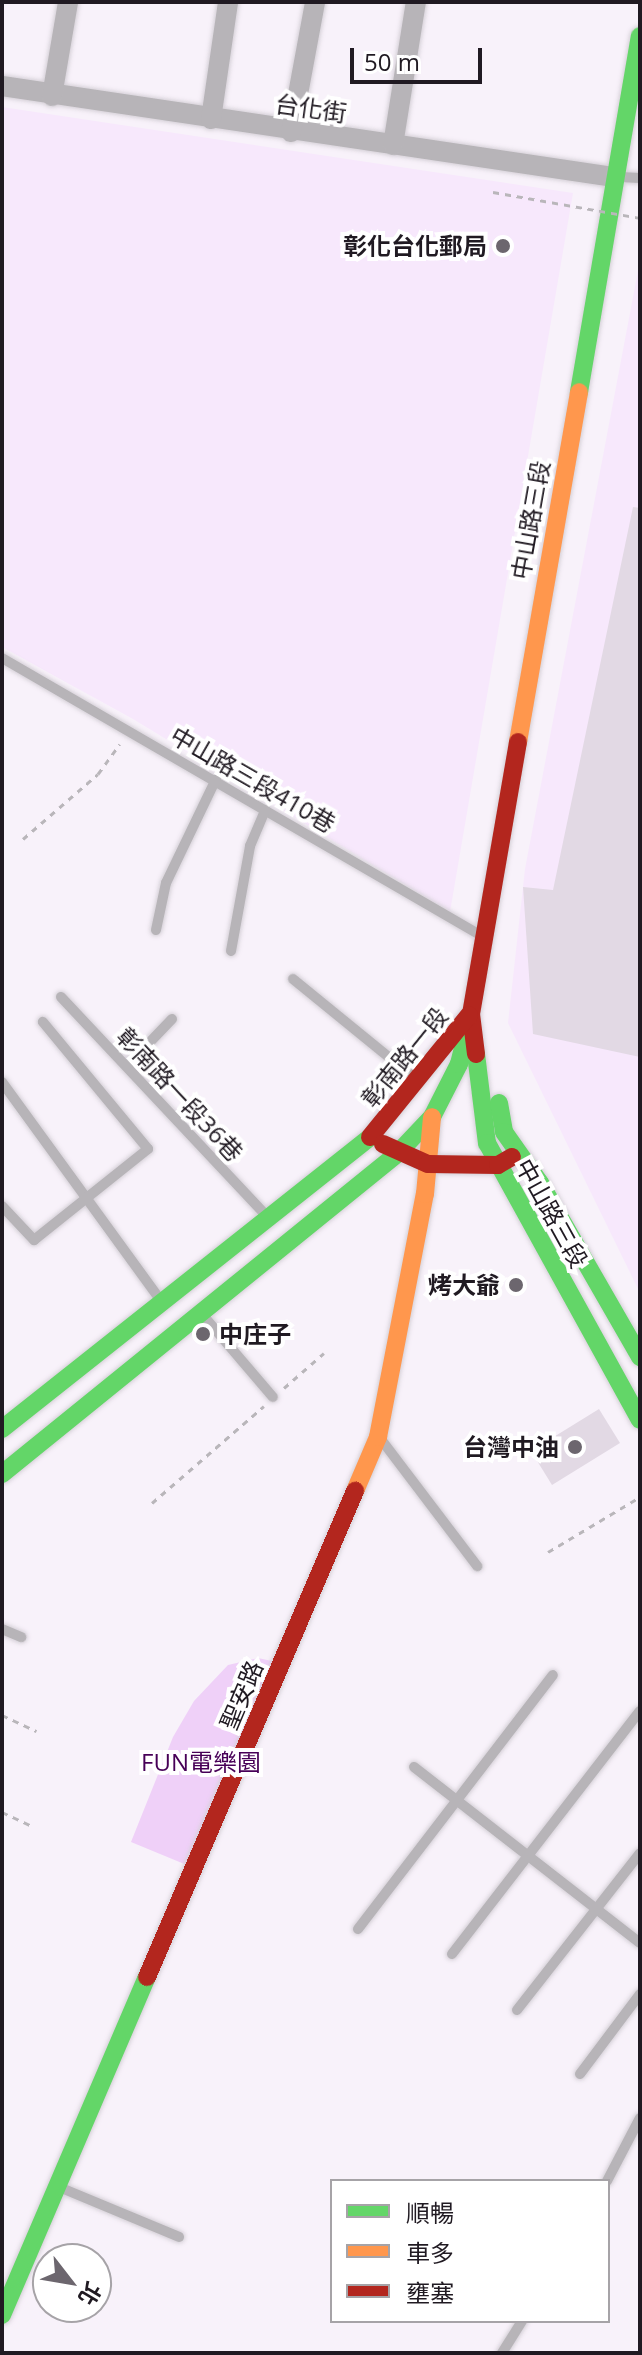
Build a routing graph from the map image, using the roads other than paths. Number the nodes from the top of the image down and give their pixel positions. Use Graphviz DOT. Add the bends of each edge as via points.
graph roads {
  1 [pos="68,2"];
  2 [pos="228,2"];
  3 [pos="315,2"];
  4 [pos="416,2"];
  5 [pos="640,36"];
  6 [pos="2,86"];
  7 [pos="52,96"];
  8 [pos="211,119"];
  9 [pos="291,132"];
  10 [pos="393,145"];
  11 [pos="614,177"];
  12 [pos="640,178"];
  13 [pos="2,658"];
  14 [pos="216,779"];
  15 [pos="265,810"];
  16 [pos="156,930"];
  17 [pos="482,937"];
  18 [pos="231,951"];
  19 [pos="293,979"];
  20 [pos="61,997"];
  21 [pos="471,1014"];
  22 [pos="172,1019"];
  23 [pos="43,1022"];
  24 [pos="127,1066"];
  25 [pos="415,1079"];
  26 [pos="2,1082"];
  27 [pos="432,1117"];
  28 [pos="504,1132"];
  29 [pos="371,1136"];
  30 [pos="422,1139"];
  31 [pos="471,1144"];
  32 [pos="518,1153"];
  33 [pos="397,1154"];
  34 [pos="428,1164"];
  35 [pos="498,1165"];
  36 [pos="86,1198"];
  37 [pos="2,1206"];
  38 [pos="270,1218"];
  39 [pos="162,1302"];
  40 [pos="201,1312"];
  41 [pos="640,1357"];
  42 [pos="273,1397"];
  43 [pos="640,1420"];
  44 [pos="2,1429"];
  45 [pos="378,1437"];
  46 [pos="2,1474"];
  47 [pos="477,1566"];
  48 [pos="2,1629"];
  49 [pos="21,1637"];
  50 [pos="553,1675"];
  51 [pos="640,1711"];
  52 [pos="414,1767"];
  53 [pos="456,1802"];
  54 [pos="640,1853"];
  55 [pos="528,1857"];
  56 [pos="596,1909"];
  57 [pos="358,1929"];
  58 [pos="640,1943"];
  59 [pos="452,1954"];
  60 [pos="640,1994"];
  61 [pos="517,2010"];
  62 [pos="580,2074"];
  63 [pos="640,2118"];
  64 [pos="608,2179"];
  65 [pos="57,2187"];
  66 [pos="179,2237"];
  67 [pos="2,2315"];
  68 [pos="521,2323"];
  69 [pos="502,2353"];
  1 -- 7 [label="street"];
  2 -- 8 [label="street"];
  3 -- 9 [label="street"];
  4 -- 10 [label="street"];
  5 -- 11 [label="main road, 中山路三段"];
  6 -- 7 [label="street, 台化街"];
  7 -- 8 [label="street, 台化街"];
  8 -- 9 [label="street, 台化街"];
  9 -- 10 [label="street, 台化街"];
  10 -- 11 [label="street, 台化街"];
  11 -- 12 [label="lane"];
  11 -- 17 [label="main road, 中山路三段"];
  13 -- 14 [label="lane, 中山路三段410巷"];
  14 -- 15 [label="lane, 中山路三段410巷"];
  14 -- 16 [label="lane" via="166,883"];
  15 -- 17 [label="lane, 中山路三段410巷"];
  15 -- 18 [label="lane" via="250,846"];
  17 -- 21 [label="main road, 中山路三段"];
  19 -- 25 [label="lane"];
  20 -- 24 [label="lane, 彰南路一段36巷"];
  21 -- 25 [label="main road, 彰南路一段"];
  21 -- 27 [label="main road, 彰南路一段" via="459,1064"];
  21 -- 28 [label="main road, 中山路三段" via="493,1075"];
  21 -- 31 [label="main road, 中山路三段"];
  22 -- 24 [label="lane"];
  23 -- 36 [label="lane" via="148,1149"];
  24 -- 38 [label="lane, 彰南路一段36巷"];
  25 -- 29 [label="main road, 彰南路一段"];
  26 -- 36 [label="lane"];
  27 -- 30 [label="main road, 聖安路"];
  28 -- 31 [label="main road"];
  28 -- 32 [label="main road, 中山路三段"];
  29 -- 30 [label="main road"];
  29 -- 33 [label="main road"];
  29 -- 38 [label="main road, 彰南路一段"];
  30 -- 31 [label="main road"];
  30 -- 33 [label="main road"];
  30 -- 34 [label="main road, 聖安路"];
  31 -- 35 [label="main road, 中山路三段"];
  32 -- 35 [label="main road"];
  32 -- 41 [label="main road, 中山路三段"];
  33 -- 34 [label="main road"];
  33 -- 40 [label="main road"];
  34 -- 35 [label="main road"];
  34 -- 45 [label="main road, 聖安路"];
  35 -- 43 [label="main road, 中山路三段"];
  36 -- 37 [label="lane" via="34,1240"];
  36 -- 39 [label="lane"];
  38 -- 39 [label="main road, 彰南路一段"];
  39 -- 44 [label="main road, 彰南路一段"];
  40 -- 42 [label="lane"];
  40 -- 46 [label="main road"];
  45 -- 47 [label="lane"];
  45 -- 65 [label="main road, 聖安路"];
  48 -- 49 [label="lane"];
  50 -- 53 [label="lane"];
  51 -- 55 [label="lane"];
  52 -- 53 [label="lane"];
  53 -- 55 [label="lane"];
  53 -- 57 [label="lane"];
  54 -- 56 [label="lane"];
  55 -- 56 [label="lane"];
  55 -- 59 [label="lane"];
  56 -- 58 [label="lane"];
  56 -- 61 [label="lane"];
  60 -- 62 [label="lane"];
  63 -- 64 [label="lane"];
  65 -- 66 [label="lane"];
  65 -- 67 [label="main road, 聖安路"];
  68 -- 69 [label="lane"];
}
